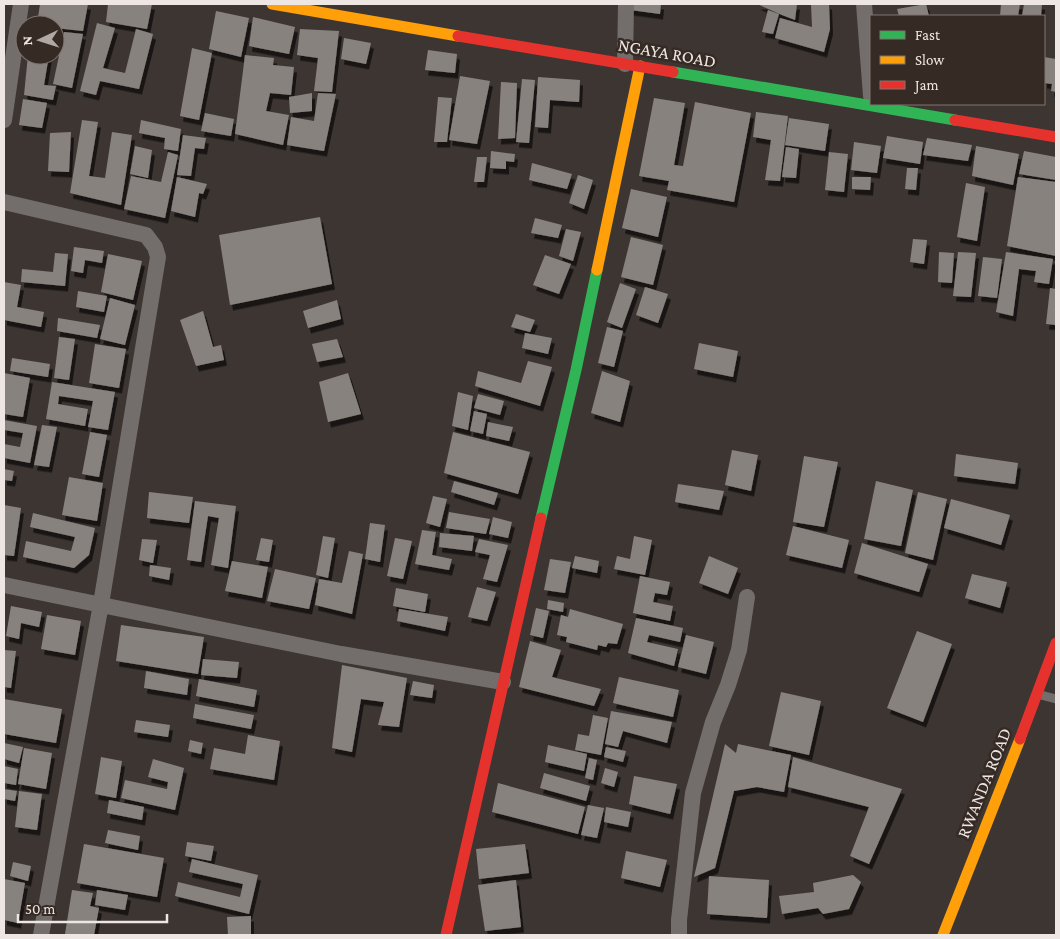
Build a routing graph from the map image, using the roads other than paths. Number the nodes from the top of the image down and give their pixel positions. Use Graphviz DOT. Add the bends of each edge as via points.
graph roads {
  1 [pos="21,4"];
  2 [pos="272,4"];
  3 [pos="626,4"];
  4 [pos="864,4"];
  5 [pos="632,65"];
  6 [pos="870,78"];
  7 [pos="870,102"];
  8 [pos="888,105"];
  9 [pos="4,120"];
  10 [pos="1056,137"];
  11 [pos="4,202"];
  12 [pos="4,585"];
  13 [pos="747,597"];
  14 [pos="101,604"];
  15 [pos="1056,643"];
  16 [pos="503,682"];
  17 [pos="1038,694"];
  18 [pos="1056,699"];
  19 [pos="41,935"];
  20 [pos="446,935"];
  21 [pos="679,935"];
  22 [pos="943,935"];
  1 -- 9 [label="street"];
  2 -- 5 [label="main road, NGAYA ROAD"];
  3 -- 5 [label="street"];
  4 -- 6 [label="street"];
  5 -- 7 [label="main road, NGAYA ROAD"];
  5 -- 16 [label="main road" via="576,370"];
  8 -- 10 [label="main road, NGAYA ROAD"];
  11 -- 14 [label="street" via="146,235 158,257"];
  12 -- 14 [label="street"];
  13 -- 21 [label="street" via="739,650 713,722 693,793"];
  14 -- 16 [label="street" via="341,654"];
  14 -- 19 [label="street"];
  15 -- 17 [label="main road, RWANDA ROAD"];
  16 -- 20 [label="main road"];
  17 -- 18 [label="lane"];
  17 -- 22 [label="main road, RWANDA ROAD"];
}
